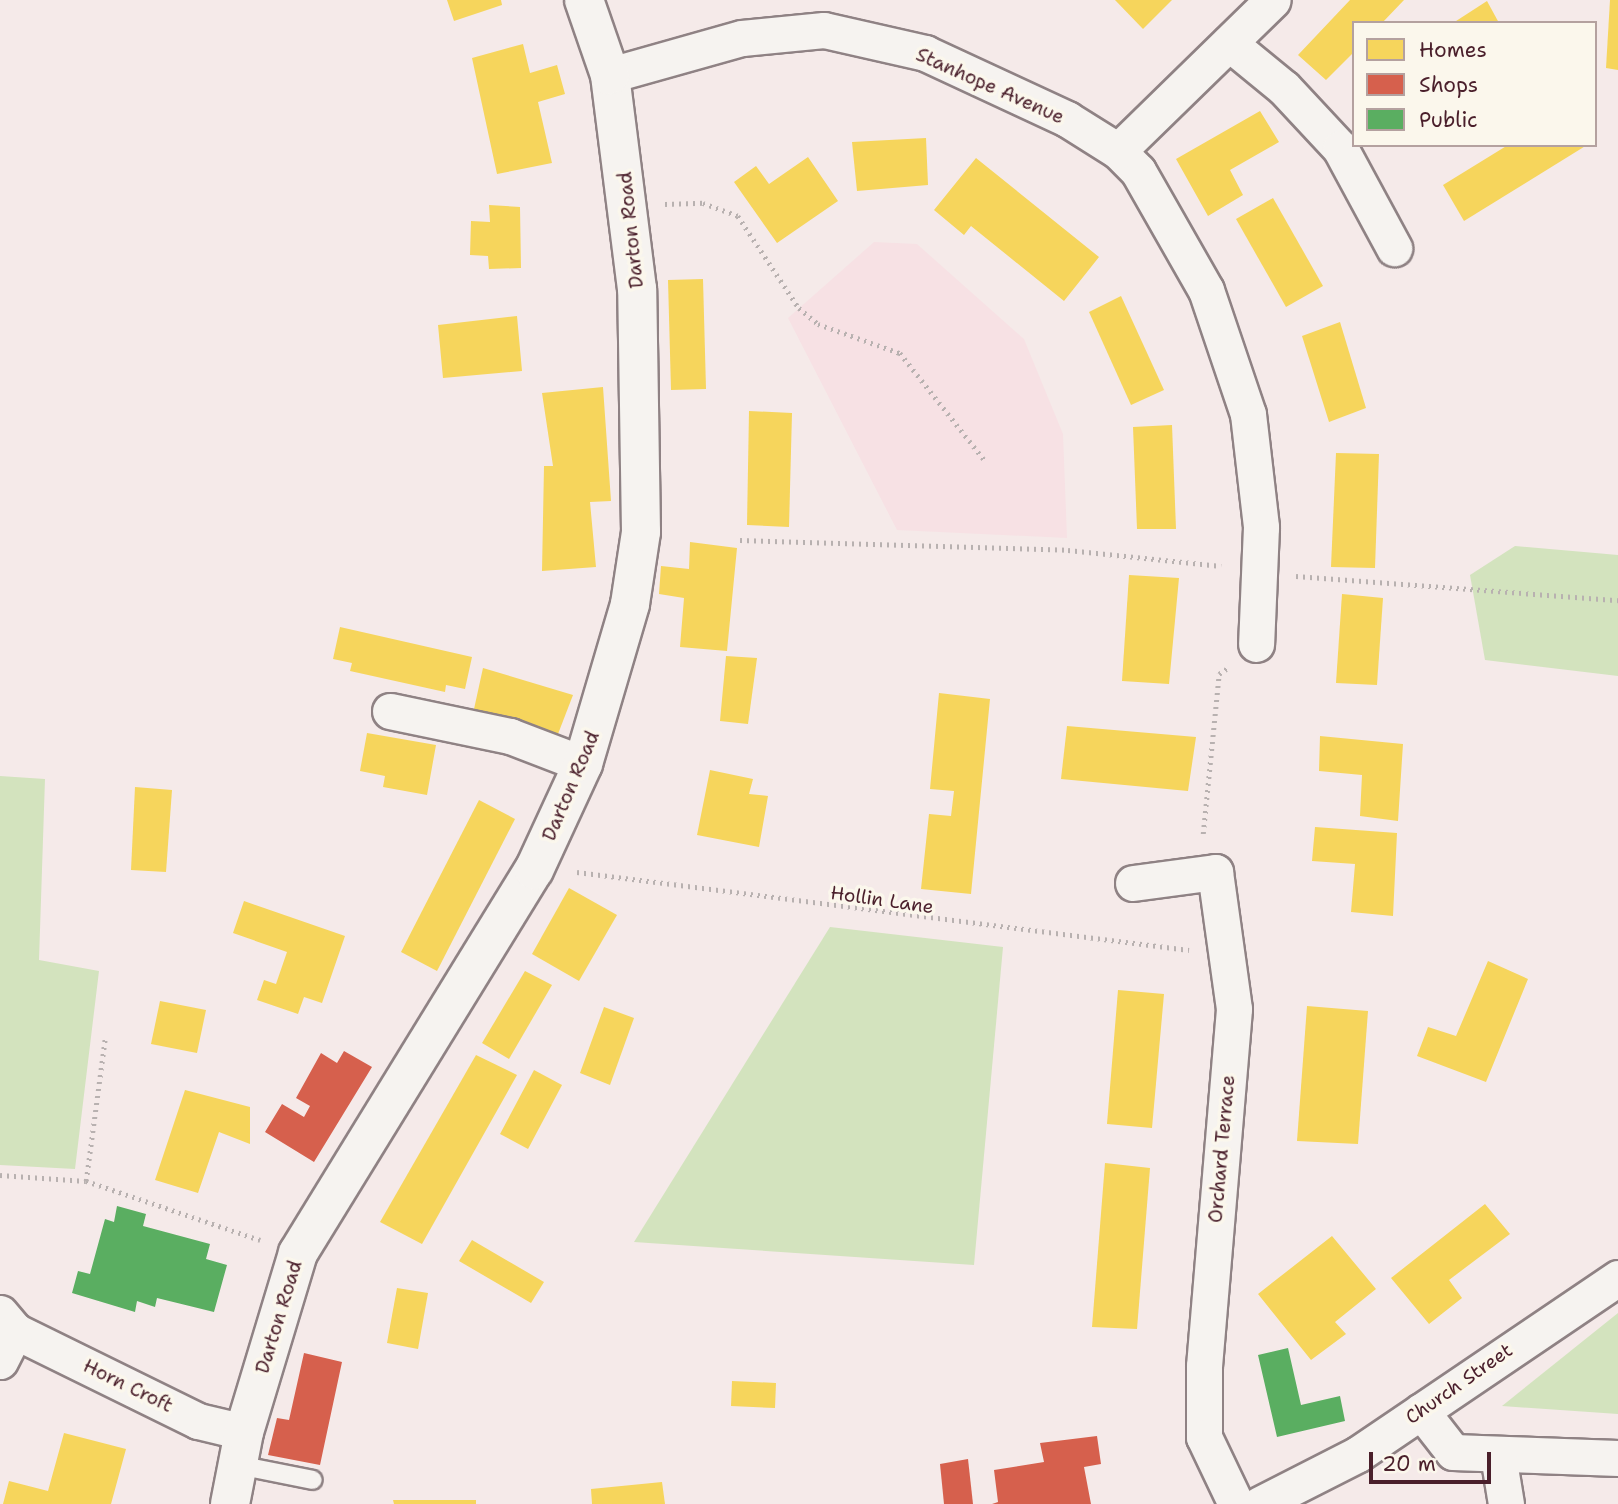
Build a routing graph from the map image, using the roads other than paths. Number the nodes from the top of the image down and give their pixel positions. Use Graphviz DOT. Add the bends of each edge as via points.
graph roads {
  1 [pos="584,0"];
  2 [pos="1273,0"];
  3 [pos="1229,43"];
  4 [pos="610,75"];
  5 [pos="1347,145"];
  6 [pos="1118,151"];
  7 [pos="1394,248"];
  8 [pos="1256,643"];
  9 [pos="390,711"];
  10 [pos="583,764"];
  11 [pos="1133,883"];
  12 [pos="1618,1278"];
  13 [pos="5,1335"];
  14 [pos="1421,1411"];
  15 [pos="241,1449"];
  16 [pos="1499,1455"];
  17 [pos="1618,1458"];
  18 [pos="313,1480"];
  19 [pos="1279,1499"];
  20 [pos="230,1504"];
  21 [pos="1236,1504"];
  22 [pos="1506,1504"];
  1 -- 4 [label="street, Darton Road"];
  2 -- 3 [label="street"];
  3 -- 5 [label="street"];
  3 -- 6 [label="street"];
  4 -- 6 [label="street, Stanhope Avenue" via="742,38 824,30 925,53 1066,119"];
  4 -- 10 [label="street, Darton Road" via="629,207 642,408 641,532 630,604"];
  5 -- 7 [label="street"];
  6 -- 8 [label="street, Stanhope Avenue" via="1138,171 1206,290 1248,414 1261,527"];
  9 -- 10 [label="street" via="510,736"];
  10 -- 15 [label="street, Darton Road" via="534,870 298,1253"];
  11 -- 21 [label="street, Orchard Terrace" via="1215,872 1234,1009 1204,1366 1204,1437"];
  12 -- 14 [label="street, Church Street"];
  13 -- 15 [label="street, Horn Croft" via="198,1421"];
  14 -- 16 [label="street" via="1453,1452"];
  14 -- 19 [label="street, Church Street"];
  15 -- 18 [label="lane"];
  15 -- 20 [label="street, Darton Road"];
  16 -- 17 [label="street"];
  16 -- 22 [label="street"];
}
